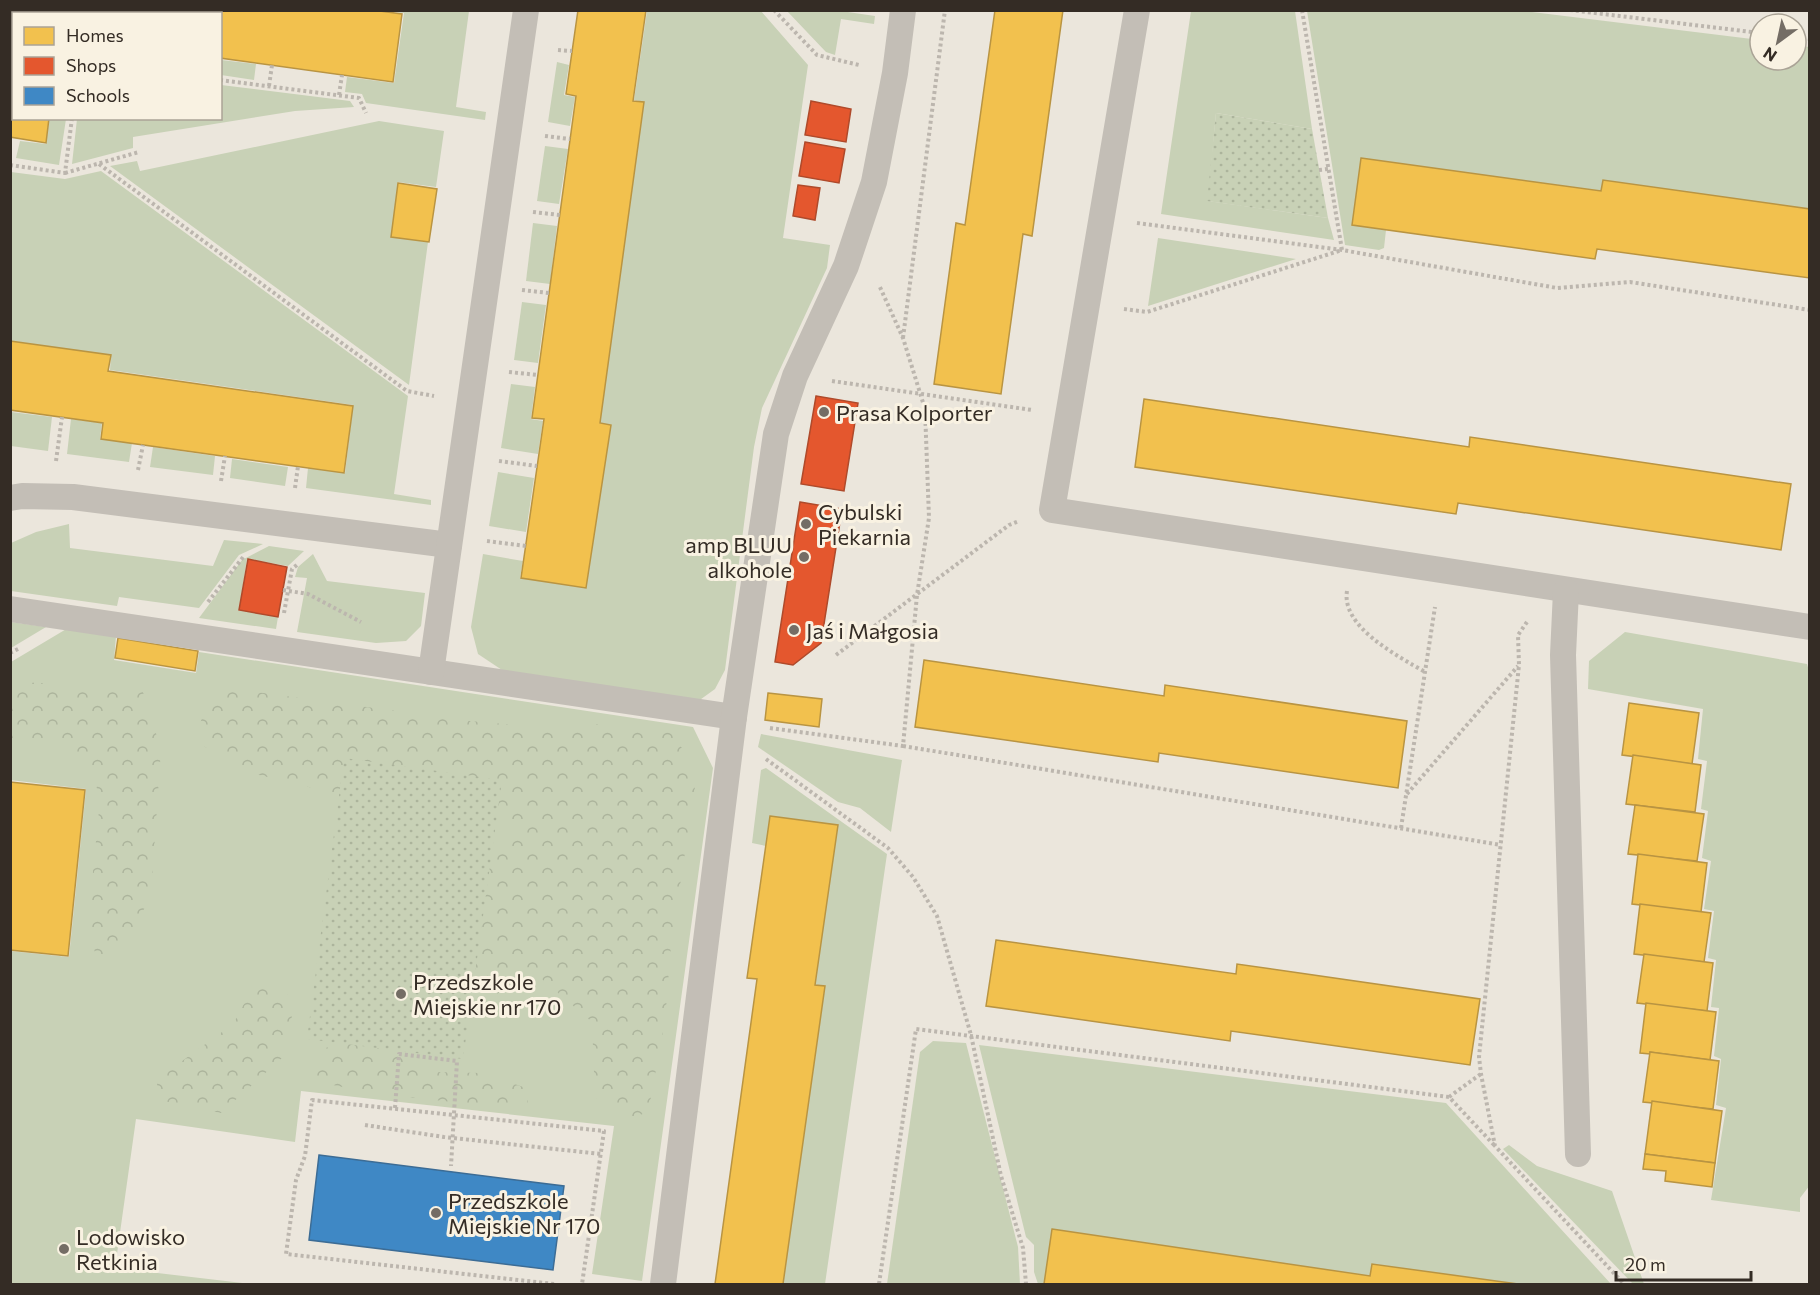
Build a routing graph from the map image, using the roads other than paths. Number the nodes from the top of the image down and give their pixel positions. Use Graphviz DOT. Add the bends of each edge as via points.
graph roads {
  1 [pos="526,10"];
  2 [pos="903,10"];
  3 [pos="1137,10"];
  4 [pos="10,498"];
  5 [pos="449,545"];
  6 [pos="1558,589"];
  7 [pos="10,609"];
  8 [pos="1809,627"];
  9 [pos="431,672"];
  10 [pos="741,722"];
  11 [pos="1578,1154"];
  12 [pos="663,1284"];
  1 -- 5 [label="lane"];
  2 -- 10 [label="lane" via="874,182 846,266 795,376 776,434"];
  3 -- 6 [label="lane" via="1052,510"];
  4 -- 5 [label="lane" via="73,497"];
  5 -- 9 [label="lane"];
  6 -- 8 [label="lane"];
  6 -- 11 [label="lane"];
  7 -- 9 [label="lane"];
  9 -- 10 [label="lane"];
  10 -- 12 [label="lane"];
}
